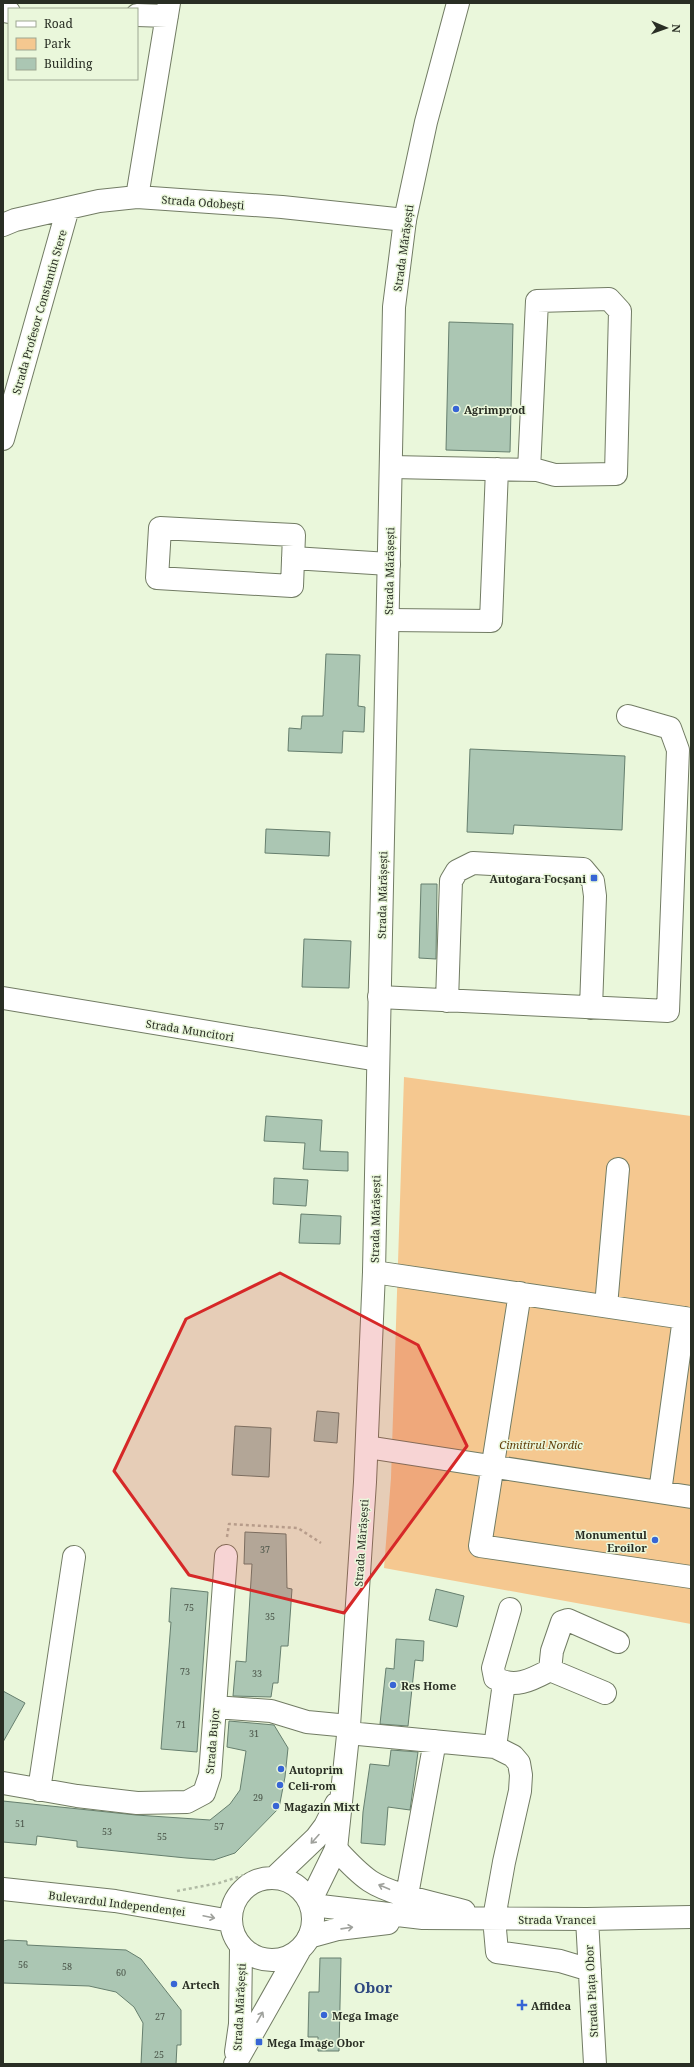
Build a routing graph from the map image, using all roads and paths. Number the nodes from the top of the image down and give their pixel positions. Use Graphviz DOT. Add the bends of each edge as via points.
graph roads {
  1 [pos="458,3"];
  2 [pos="168,9"];
  3 [pos="138,15"];
  4 [pos="137,197"];
  5 [pos="68,208"];
  6 [pos="405,220"];
  7 [pos="3,225"];
  8 [pos="3,439"];
  9 [pos="392,467"];
  10 [pos="497,469"];
  11 [pos="528,470"];
  12 [pos="293,558"];
  13 [pos="389,564"];
  14 [pos="388,620"];
  15 [pos="628,716"];
  16 [pos="379,997"];
  17 [pos="3,998"];
  18 [pos="447,1001"];
  19 [pos="591,1008"];
  20 [pos="378,1060"];
  21 [pos="618,1169"];
  22 [pos="374,1272"];
  23 [pos="520,1294"];
  24 [pos="606,1306"];
  25 [pos="687,1318"];
  26 [pos="367,1447"];
  27 [pos="493,1466"];
  28 [pos="660,1492"];
  29 [pos="691,1497"];
  30 [pos="322,1543"];
  31 [pos="226,1556"];
  32 [pos="74,1557"];
  33 [pos="691,1578"];
  34 [pos="510,1609"];
  35 [pos="618,1642"];
  36 [pos="550,1670"];
  37 [pos="504,1683"];
  38 [pos="605,1693"];
  39 [pos="215,1707"];
  40 [pos="348,1730"];
  41 [pos="434,1741"];
  42 [pos="495,1747"];
  43 [pos="3,1783"];
  44 [pos="40,1790"];
  45 [pos="341,1793"];
  46 [pos="336,1849"];
  47 [pos="269,1873"];
  48 [pos="3,1890"];
  49 [pos="175,1892"];
  50 [pos="407,1895"];
  51 [pos="311,1904"];
  52 [pos="691,1917"];
  53 [pos="423,1918"];
  54 [pos="491,1918"];
  55 [pos="587,1919"];
  56 [pos="231,1921"];
  57 [pos="304,1944"];
  58 [pos="241,1949"];
  59 [pos="590,1970"];
  60 [pos="235,2064"];
  61 [pos="595,2064"];
  1 -- 6 [label="main road, Strada Mărășești" via="426,122"];
  2 -- 3 [label="main road"];
  2 -- 4 [label="main road"];
  4 -- 5 [label="main road, Strada Odobești" via="99,201"];
  4 -- 6 [label="main road, Strada Odobești" via="282,207"];
  5 -- 7 [label="main road, Strada Odobești" via="14,220"];
  5 -- 8 [label="main road, Strada Profesor Constantin Stere"];
  6 -- 9 [label="main road, Strada Mărășești" via="394,307"];
  9 -- 10 [label="main road"];
  9 -- 13 [label="main road, Strada Mărășești"];
  10 -- 11 [label="main road"];
  10 -- 14 [label="main road" via="491,621"];
  11 -- 11 [label="main road" via="537,301 609,299 620,311 616,474 555,475"];
  12 -- 12 [label="main road" via="294,535 160,528 157,578 292,586"];
  12 -- 13 [label="main road"];
  13 -- 14 [label="main road, Strada Mărășești"];
  14 -- 16 [label="main road, Strada Mărășești"];
  15 -- 19 [label="main road" via="670,728 678,750 668,1012"];
  16 -- 18 [label="main road"];
  16 -- 20 [label="main road, Strada Mărășești"];
  17 -- 20 [label="main road, Strada Muncitori"];
  18 -- 19 [label="main road"];
  18 -- 19 [label="main road" via="452,881 457,871 473,863 583,869 593,881 596,896"];
  20 -- 22 [label="main road, Strada Mărășești"];
  21 -- 24 [label="main road"];
  22 -- 23 [label="main road"];
  22 -- 26 [label="main road, Strada Mărășești"];
  23 -- 24 [label="main road"];
  23 -- 27 [label="main road"];
  24 -- 25 [label="main road"];
  25 -- 28 [label="main road"];
  26 -- 27 [label="main road"];
  26 -- 40 [label="main road, Strada Mărășești"];
  27 -- 28 [label="main road"];
  27 -- 33 [label="main road" via="480,1546"];
  28 -- 29 [label="main road"];
  30 -- 31 [label="path" via="298,1528 229,1524"];
  31 -- 39 [label="main road, Strada Bujor"];
  32 -- 44 [label="main road"];
  34 -- 37 [label="main road" via="493,1668 495,1678"];
  35 -- 36 [label="main road" via="568,1620 562,1622 552,1651"];
  36 -- 37 [label="main road" via="524,1683"];
  36 -- 38 [label="main road"];
  37 -- 42 [label="main road"];
  39 -- 40 [label="main road" via="271,1711 307,1722"];
  39 -- 44 [label="main road, Strada Bujor" via="210,1775 204,1793 187,1802 136,1803"];
  40 -- 41 [label="main road"];
  40 -- 45 [label="main road, Strada Mărășești"];
  41 -- 42 [label="main road"];
  41 -- 50 [label="main road"];
  42 -- 54 [label="main road" via="513,1756 519,1763 521,1775 520,1791"];
  43 -- 44 [label="main road, Strada Bujor"];
  45 -- 46 [label="main road, Strada Mărășești"];
  45 -- 47 [label="main road, Strada Mărășești, one-way" via="325,1826 316,1838"];
  50 -- 46 [label="main road, one-way" via="371,1881"];
  46 -- 51 [label="main road, Strada Mărășești"];
  47 -- 49 [label="path"];
  47 -- 51 [label="main road" via="299,1888"];
  47 -- 56 [label="main road" via="243,1888 236,1897"];
  48 -- 56 [label="main road, Bulevardul Independenței, one-way" via="115,1901"];
  50 -- 54 [label="main road"];
  51 -- 53 [label="main road, Strada Vrancei"];
  51 -- 57 [label="main road" via="312,1921"];
  52 -- 55 [label="main road, Strada Vrancei"];
  53 -- 54 [label="main road, Strada Vrancei"];
  57 -- 53 [label="main road, Strada Vrancei, one-way" via="338,1929"];
  54 -- 55 [label="main road, Strada Vrancei"];
  54 -- 59 [label="main road" via="497,1952 560,1961"];
  55 -- 59 [label="main road, Strada Piața Obor"];
  56 -- 58 [label="main road" via="234,1936"];
  57 -- 58 [label="main road" via="288,1957 276,1961 264,1961"];
  60 -- 57 [label="main road, Strada Mărășești, one-way"];
  58 -- 60 [label="main road, Strada Mărășești" via="240,2024"];
  59 -- 61 [label="main road, Strada Piața Obor"];
}
